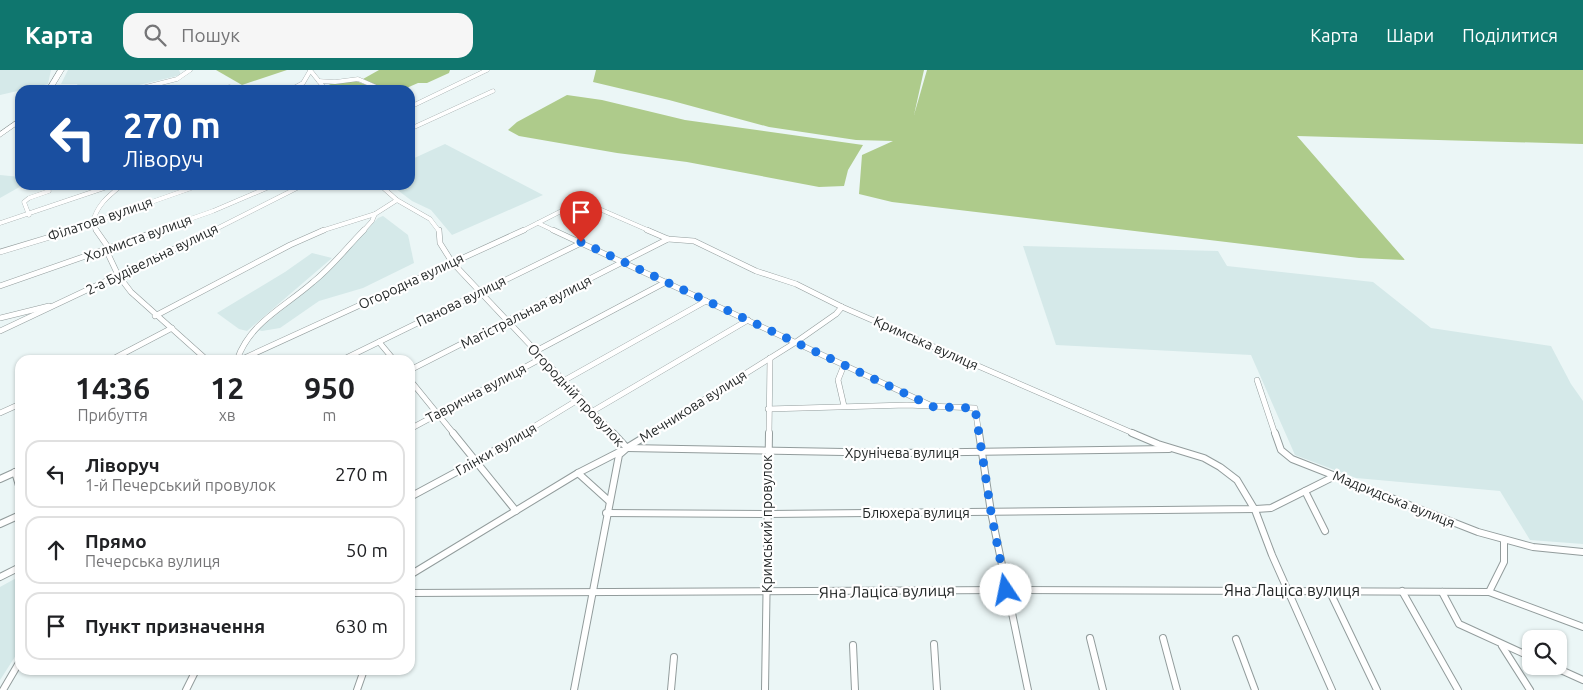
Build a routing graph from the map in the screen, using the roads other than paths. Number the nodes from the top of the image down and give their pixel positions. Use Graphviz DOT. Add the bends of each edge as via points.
graph roads {
  1 [pos="61,70"];
  2 [pos="310,70"];
  3 [pos="487,70"];
  4 [pos="188,71"];
  5 [pos="319,81"];
  6 [pos="52,85"];
  7 [pos="153,85"];
  8 [pos="299,85"];
  9 [pos="322,85"];
  10 [pos="372,85"];
  11 [pos="493,91"];
  12 [pos="416,104"];
  13 [pos="15,124"];
  14 [pos="417,126"];
  15 [pos="0,135"];
  16 [pos="99,190"];
  17 [pos="116,190"];
  18 [pos="186,190"];
  19 [pos="262,190"];
  20 [pos="293,190"];
  21 [pos="385,190"];
  22 [pos="49,191"];
  23 [pos="396,200"];
  24 [pos="581,201"];
  25 [pos="375,214"];
  26 [pos="29,215"];
  27 [pos="0,223"];
  28 [pos="538,223"];
  29 [pos="92,224"];
  30 [pos="668,239"];
  31 [pos="581,242"];
  32 [pos="108,249"];
  33 [pos="0,252"];
  34 [pos="452,262"];
  35 [pos="625,262"];
  36 [pos="118,276"];
  37 [pos="666,282"];
  38 [pos="0,286"];
  39 [pos="479,292"];
  40 [pos="706,301"];
  41 [pos="60,304"];
  42 [pos="842,307"];
  43 [pos="155,316"];
  44 [pos="0,318"];
  45 [pos="748,320"];
  46 [pos="507,322"];
  47 [pos="172,328"];
  48 [pos="0,331"];
  49 [pos="379,342"];
  50 [pos="796,342"];
  51 [pos="536,351"];
  52 [pos="123,355"];
  53 [pos="202,355"];
  54 [pos="239,355"];
  55 [pos="249,355"];
  56 [pos="352,355"];
  57 [pos="390,355"];
  58 [pos="542,358"];
  59 [pos="770,358"];
  60 [pos="844,365"];
  61 [pos="415,368"];
  62 [pos="565,380"];
  63 [pos="1256,380"];
  64 [pos="415,386"];
  65 [pos="581,398"];
  66 [pos="15,406"];
  67 [pos="844,406"];
  68 [pos="934,407"];
  69 [pos="768,409"];
  70 [pos="593,411"];
  71 [pos="0,413"];
  72 [pos="437,415"];
  73 [pos="415,426"];
  74 [pos="627,448"];
  75 [pos="1177,448"];
  76 [pos="767,453"];
  77 [pos="981,453"];
  78 [pos="475,462"];
  79 [pos="15,472"];
  80 [pos="578,473"];
  81 [pos="1335,476"];
  82 [pos="0,479"];
  83 [pos="1305,491"];
  84 [pos="415,494"];
  85 [pos="609,500"];
  86 [pos="1256,509"];
  87 [pos="516,511"];
  88 [pos="991,512"];
  89 [pos="606,513"];
  90 [pos="769,514"];
  91 [pos="15,517"];
  92 [pos="0,524"];
  93 [pos="1325,531"];
  94 [pos="1504,540"];
  95 [pos="1583,552"];
  96 [pos="15,570"];
  97 [pos="415,572"];
  98 [pos="0,577"];
  99 [pos="1006,590"];
  100 [pos="1330,590"];
  101 [pos="1288,591"];
  102 [pos="1402,591"];
  103 [pos="768,592"];
  104 [pos="1442,592"];
  105 [pos="1489,592"];
  106 [pos="415,593"];
  107 [pos="593,593"];
  108 [pos="1583,627"];
  109 [pos="1090,638"];
  110 [pos="1163,638"];
  111 [pos="1236,639"];
  112 [pos="853,644"];
  113 [pos="934,644"];
  114 [pos="1502,644"];
  115 [pos="1522,653"];
  116 [pos="674,657"];
  117 [pos="15,669"];
  118 [pos="1567,673"];
  119 [pos="194,675"];
  120 [pos="362,675"];
  121 [pos="1583,680"];
  122 [pos="2,690"];
  123 [pos="186,690"];
  124 [pos="357,690"];
  125 [pos="574,690"];
  126 [pos="671,690"];
  127 [pos="765,690"];
  128 [pos="854,690"];
  129 [pos="938,690"];
  130 [pos="1028,690"];
  131 [pos="1103,690"];
  132 [pos="1177,690"];
  133 [pos="1255,690"];
  134 [pos="1332,690"];
  135 [pos="1377,690"];
  136 [pos="1458,690"];
  137 [pos="1530,690"];
  1 -- 6 [label="main road"];
  2 -- 5 [label="street"];
  2 -- 8 [label="street"];
  3 -- 12 [label="street"];
  4 -- 7 [label="street" via="176,79"];
  5 -- 9 [label="street"];
  5 -- 10 [label="street" via="358,79"];
  11 -- 14 [label="street"];
  13 -- 15 [label="main road"];
  16 -- 26 [label="street"];
  17 -- 29 [label="street" via="95,209"];
  18 -- 29 [label="street, Філатова вулиця"];
  19 -- 32 [label="street, Холмиста вулиця"];
  20 -- 36 [label="street, 2-а Будівельна вулиця"];
  21 -- 23 [label="street, Огородній провулок"];
  22 -- 26 [label="street" via="24,202"];
  23 -- 25 [label="street"];
  23 -- 34 [label="street, Огородній провулок" via="430,219 439,230 440,243"];
  24 -- 28 [label="street, Огородна вулиця"];
  24 -- 30 [label="street, Кримська вулиця"];
  25 -- 43 [label="street" via="354,219 274,253 195,298"];
  25 -- 54 [label="street" via="314,282 253,330"];
  26 -- 27 [label="street"];
  28 -- 31 [label="street"];
  28 -- 34 [label="street, Огородна вулиця"];
  29 -- 32 [label="street"];
  29 -- 33 [label="street, Філатова вулиця"];
  30 -- 35 [label="street, Магістральная вулиця"];
  30 -- 42 [label="street, Кримська вулиця" via="694,241"];
  31 -- 35 [label="street"];
  31 -- 39 [label="street, Панова вулиця"];
  32 -- 36 [label="street"];
  32 -- 38 [label="street, Холмиста вулиця"];
  34 -- 39 [label="street, Огородній провулок"];
  34 -- 55 [label="street, Огородна вулиця"];
  35 -- 37 [label="street"];
  35 -- 46 [label="street, Магістральная вулиця"];
  36 -- 41 [label="street, 2-а Будівельна вулиця"];
  36 -- 43 [label="street"];
  37 -- 40 [label="street"];
  37 -- 51 [label="street"];
  39 -- 46 [label="street, Огородній провулок"];
  39 -- 49 [label="street, Панова вулиця"];
  40 -- 45 [label="street"];
  40 -- 62 [label="street"];
  41 -- 44 [label="street"];
  41 -- 48 [label="street, 2-а Будівельна вулиця"];
  42 -- 50 [label="street, Мечникова вулиця"];
  42 -- 75 [label="street, Кримська вулиця" via="1158,444"];
  43 -- 47 [label="street"];
  45 -- 50 [label="street"];
  45 -- 70 [label="street"];
  46 -- 51 [label="street, Огородній провулок"];
  46 -- 61 [label="street, Магістральная вулиця"];
  47 -- 52 [label="street"];
  47 -- 53 [label="street"];
  49 -- 56 [label="street, Панова вулиця"];
  49 -- 57 [label="street"];
  50 -- 59 [label="street, Мечникова вулиця"];
  50 -- 60 [label="street"];
  51 -- 58 [label="street, Огородній провулок"];
  58 -- 62 [label="street, Огородній провулок"];
  58 -- 72 [label="street, Таврична вулиця"];
  59 -- 69 [label="street, Кримський провулок"];
  59 -- 74 [label="street, Мечникова вулиця"];
  60 -- 67 [label="street" via="838,380"];
  60 -- 68 [label="street"];
  62 -- 65 [label="street, Огородній провулок"];
  63 -- 81 [label="street, Мадридська вулиця" via="1281,450 1292,459"];
  64 -- 72 [label="street"];
  65 -- 70 [label="street, Огородній провулок"];
  65 -- 78 [label="street, Глінки вулиця"];
  66 -- 71 [label="street"];
  67 -- 68 [label="street"];
  67 -- 69 [label="street"];
  68 -- 77 [label="street" via="975,408"];
  69 -- 76 [label="street, Кримський провулок"];
  70 -- 74 [label="street, Огородній провулок"];
  72 -- 73 [label="street, Таврична вулиця"];
  72 -- 78 [label="street"];
  74 -- 76 [label="street, Хрунічева вулиця"];
  74 -- 80 [label="street, Мечникова вулиця"];
  74 -- 85 [label="street, Огородній провулок" via="619,456"];
  75 -- 77 [label="street, Хрунічева вулиця"];
  75 -- 86 [label="street, Кримська вулиця" via="1227,472"];
  76 -- 77 [label="street, Хрунічева вулиця"];
  76 -- 90 [label="street, Кримський провулок"];
  77 -- 88 [label="street"];
  78 -- 84 [label="street, Глінки вулиця"];
  78 -- 87 [label="street"];
  79 -- 82 [label="street"];
  80 -- 85 [label="street"];
  80 -- 87 [label="street, Мечникова вулиця"];
  81 -- 83 [label="street, Блюхера вулиця"];
  81 -- 94 [label="street, Мадридська вулиця"];
  83 -- 86 [label="street, Блюхера вулиця" via="1271,508"];
  83 -- 93 [label="street"];
  85 -- 89 [label="street, Огородній провулок"];
  86 -- 88 [label="street, Блюхера вулиця"];
  86 -- 101 [label="street, Кримська вулиця"];
  87 -- 97 [label="street, Мечникова вулиця"];
  88 -- 90 [label="street, Блюхера вулиця"];
  88 -- 99 [label="street"];
  89 -- 90 [label="street, Блюхера вулиця"];
  89 -- 107 [label="street, Огородній провулок"];
  90 -- 103 [label="street, Кримський провулок"];
  91 -- 92 [label="street"];
  94 -- 95 [label="street, Мадридська вулиця" via="1533,547"];
  94 -- 105 [label="street" via="1504,562"];
  96 -- 98 [label="street"];
  99 -- 101 [label="street, Яна Лаціса вулиця"];
  99 -- 103 [label="street, Яна Лаціса вулиця"];
  99 -- 130 [label="street"];
  100 -- 101 [label="street, Яна Лаціса вулиця"];
  100 -- 102 [label="street, Яна Лаціса вулиця"];
  100 -- 135 [label="street"];
  101 -- 134 [label="street, Кримська вулиця"];
  102 -- 104 [label="street, Яна Лаціса вулиця"];
  102 -- 136 [label="street"];
  103 -- 107 [label="street, Яна Лаціса вулиця"];
  103 -- 127 [label="street, Кримський провулок"];
  104 -- 105 [label="street, Яна Лаціса вулиця"];
  104 -- 114 [label="street" via="1458,624"];
  105 -- 108 [label="street"];
  106 -- 107 [label="street, Яна Лаціса вулиця"];
  107 -- 125 [label="street, Огородній провулок"];
  109 -- 131 [label="street"];
  110 -- 132 [label="street"];
  111 -- 133 [label="street"];
  112 -- 128 [label="street"];
  113 -- 129 [label="street"];
  114 -- 115 [label="street"];
  114 -- 137 [label="street"];
  116 -- 126 [label="street"];
  117 -- 122 [label="street"];
  118 -- 121 [label="street"];
  119 -- 123 [label="street"];
  120 -- 124 [label="street"];
}
